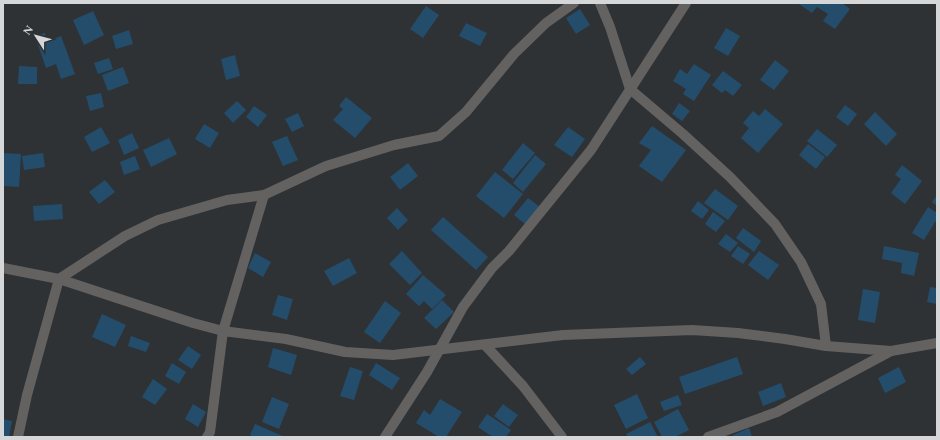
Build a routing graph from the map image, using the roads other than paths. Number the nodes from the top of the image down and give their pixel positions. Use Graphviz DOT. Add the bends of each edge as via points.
graph roads {
  1 [pos="574,3"];
  2 [pos="600,3"];
  3 [pos="686,3"];
  4 [pos="630,90"];
  5 [pos="264,195"];
  6 [pos="3,268"];
  7 [pos="59,279"];
  8 [pos="223,331"];
  9 [pos="937,343"];
  10 [pos="485,345"];
  11 [pos="826,346"];
  12 [pos="438,350"];
  13 [pos="891,350"];
  14 [pos="18,437"];
  15 [pos="208,437"];
  16 [pos="385,437"];
  17 [pos="562,437"];
  18 [pos="708,437"];
  1 -- 5 [label="street" via="546,23 514,54 466,112 439,136 394,145 326,166"];
  2 -- 4 [label="street"];
  3 -- 4 [label="street"];
  4 -- 11 [label="street" via="730,177 775,224 801,262 821,304"];
  4 -- 12 [label="street" via="591,150 475,290"];
  5 -- 7 [label="street" via="227,200 158,220 125,236"];
  5 -- 8 [label="street"];
  6 -- 7 [label="street"];
  7 -- 8 [label="street"];
  7 -- 14 [label="street"];
  8 -- 12 [label="street" via="286,339 345,352 393,355"];
  8 -- 15 [label="street"];
  9 -- 13 [label="street"];
  10 -- 11 [label="street" via="563,336 692,330 738,333"];
  10 -- 12 [label="street"];
  10 -- 17 [label="street" via="523,386"];
  11 -- 13 [label="street"];
  12 -- 16 [label="street" via="427,372"];
  13 -- 18 [label="street" via="777,412"];
}
